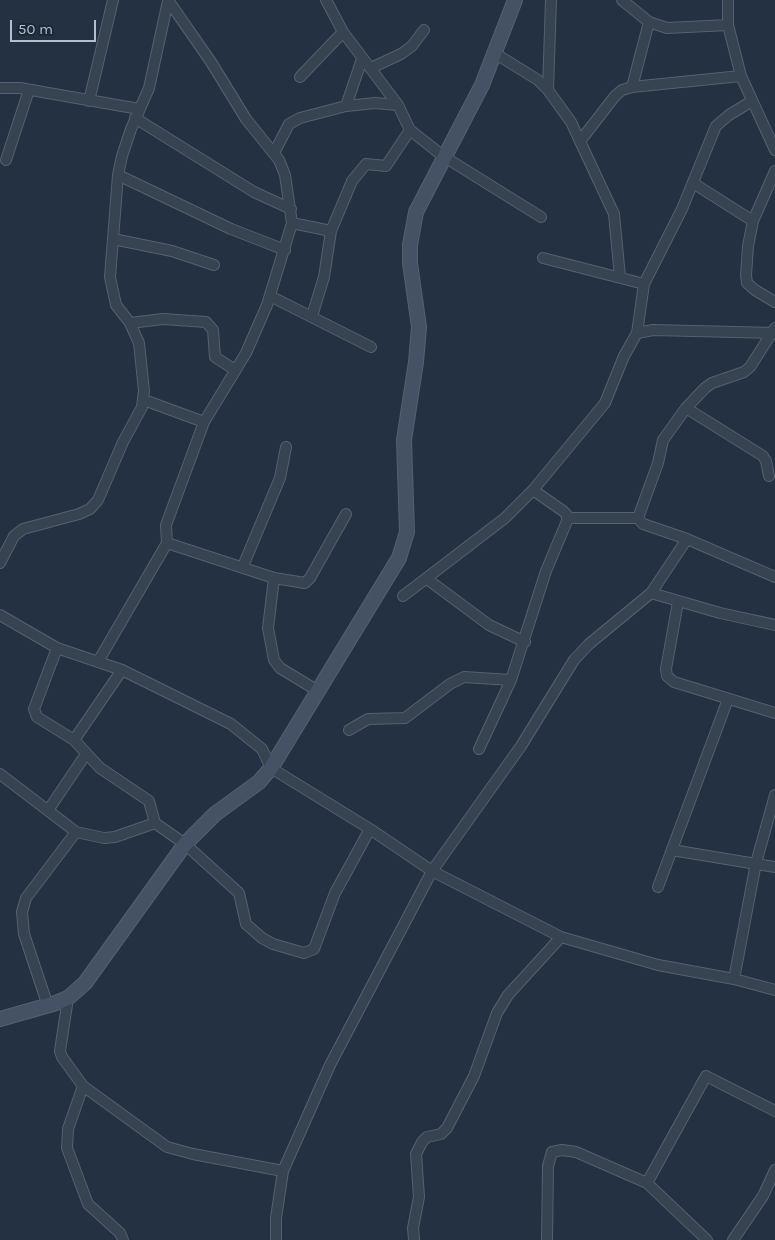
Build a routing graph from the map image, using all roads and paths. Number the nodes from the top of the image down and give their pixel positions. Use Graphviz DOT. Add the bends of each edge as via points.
graph roads {
  1 [pos="112,0"];
  2 [pos="326,0"];
  3 [pos="515,0"];
  4 [pos="551,0"];
  5 [pos="622,0"];
  6 [pos="728,0"];
  7 [pos="168,1"];
  8 [pos="649,22"];
  9 [pos="728,26"];
  10 [pos="424,30"];
  11 [pos="343,32"];
  12 [pos="496,54"];
  13 [pos="362,59"];
  14 [pos="371,68"];
  15 [pos="741,76"];
  16 [pos="300,77"];
  17 [pos="0,79"];
  18 [pos="632,87"];
  19 [pos="4,88"];
  20 [pos="29,90"];
  21 [pos="548,90"];
  22 [pos="89,101"];
  23 [pos="752,101"];
  24 [pos="398,105"];
  25 [pos="346,106"];
  26 [pos="137,114"];
  27 [pos="410,130"];
  28 [pos="581,140"];
  29 [pos="775,150"];
  30 [pos="274,153"];
  31 [pos="443,156"];
  32 [pos="6,160"];
  33 [pos="775,171"];
  34 [pos="118,175"];
  35 [pos="693,183"];
  36 [pos="291,209"];
  37 [pos="542,216"];
  38 [pos="753,221"];
  39 [pos="292,223"];
  40 [pos="331,231"];
  41 [pos="113,239"];
  42 [pos="285,250"];
  43 [pos="543,258"];
  44 [pos="214,265"];
  45 [pos="620,277"];
  46 [pos="644,284"];
  47 [pos="270,296"];
  48 [pos="775,302"];
  49 [pos="312,316"];
  50 [pos="130,323"];
  51 [pos="774,331"];
  52 [pos="637,333"];
  53 [pos="371,348"];
  54 [pos="235,370"];
  55 [pos="144,400"];
  56 [pos="686,408"];
  57 [pos="204,422"];
  58 [pos="286,447"];
  59 [pos="769,476"];
  60 [pos="533,490"];
  61 [pos="346,514"];
  62 [pos="568,518"];
  63 [pos="638,518"];
  64 [pos="687,539"];
  65 [pos="167,543"];
  66 [pos="0,563"];
  67 [pos="243,566"];
  68 [pos="775,577"];
  69 [pos="274,578"];
  70 [pos="427,579"];
  71 [pos="651,593"];
  72 [pos="403,596"];
  73 [pos="678,602"];
  74 [pos="0,615"];
  75 [pos="775,625"];
  76 [pos="525,642"];
  77 [pos="57,648"];
  78 [pos="99,660"];
  79 [pos="122,670"];
  80 [pos="511,680"];
  81 [pos="318,691"];
  82 [pos="728,699"];
  83 [pos="775,713"];
  84 [pos="349,730"];
  85 [pos="74,740"];
  86 [pos="479,748"];
  87 [pos="86,754"];
  88 [pos="271,768"];
  89 [pos="0,774"];
  90 [pos="775,795"];
  91 [pos="48,809"];
  92 [pos="155,823"];
  93 [pos="370,829"];
  94 [pos="76,832"];
  95 [pos="185,844"];
  96 [pos="672,850"];
  97 [pos="756,863"];
  98 [pos="775,867"];
  99 [pos="432,871"];
  100 [pos="658,888"];
  101 [pos="561,937"];
  102 [pos="734,979"];
  103 [pos="775,990"];
  104 [pos="68,998"];
  105 [pos="48,1006"];
  106 [pos="0,1019"];
  107 [pos="83,1086"];
  108 [pos="775,1111"];
  109 [pos="775,1170"];
  110 [pos="283,1171"];
  111 [pos="647,1183"];
  112 [pos="773,1184"];
  113 [pos="122,1240"];
  114 [pos="276,1240"];
  115 [pos="414,1240"];
  116 [pos="547,1240"];
  117 [pos="707,1240"];
  118 [pos="734,1240"];
  1 -- 22 [label="street"];
  2 -- 11 [label="street"];
  3 -- 12 [label="street"];
  4 -- 21 [label="street"];
  5 -- 8 [label="street"];
  6 -- 9 [label="street"];
  7 -- 26 [label="street" via="150,83"];
  7 -- 30 [label="street" via="246,119"];
  8 -- 9 [label="street" via="679,29"];
  8 -- 18 [label="street"];
  9 -- 15 [label="street"];
  10 -- 14 [label="street" via="401,54"];
  11 -- 13 [label="street"];
  11 -- 16 [label="street"];
  12 -- 21 [label="street" via="527,72"];
  12 -- 31 [label="street"];
  13 -- 14 [label="street"];
  13 -- 25 [label="street"];
  14 -- 24 [label="street"];
  15 -- 18 [label="street"];
  15 -- 23 [label="street"];
  17 -- 19 [label="street"];
  18 -- 28 [label="street" via="615,96"];
  19 -- 20 [label="street"];
  20 -- 22 [label="street"];
  20 -- 32 [label="street"];
  21 -- 28 [label="street"];
  22 -- 26 [label="street"];
  23 -- 29 [label="street"];
  23 -- 35 [label="street" via="716,126"];
  24 -- 25 [label="street"];
  24 -- 27 [label="street"];
  25 -- 30 [label="street" via="294,120"];
  26 -- 34 [label="street"];
  26 -- 36 [label="street" via="254,192"];
  27 -- 31 [label="street"];
  27 -- 40 [label="street" via="386,166 362,166"];
  28 -- 45 [label="street" via="614,214"];
  30 -- 36 [label="street" via="285,175"];
  31 -- 37 [label="street"];
  31 -- 81 [label="street" via="416,212 410,245 419,327 404,440 407,532 399,558"];
  33 -- 38 [label="street"];
  34 -- 41 [label="street"];
  34 -- 42 [label="street" via="231,230"];
  35 -- 38 [label="street"];
  35 -- 46 [label="street"];
  36 -- 39 [label="street"];
  38 -- 48 [label="street" via="748,246 748,283"];
  39 -- 40 [label="street"];
  39 -- 42 [label="street"];
  40 -- 49 [label="street" via="324,277"];
  41 -- 44 [label="street" via="172,251"];
  41 -- 50 [label="street" via="112,293 116,305"];
  42 -- 47 [label="street"];
  43 -- 45 [label="street" via="589,272"];
  45 -- 46 [label="street"];
  46 -- 52 [label="street"];
  47 -- 49 [label="street"];
  47 -- 54 [label="street" via="246,353"];
  49 -- 53 [label="street"];
  50 -- 54 [label="street" via="163,319 206,322 213,330 214,357"];
  50 -- 55 [label="street" via="139,344"];
  51 -- 52 [label="street" via="653,330"];
  51 -- 56 [label="street" via="750,367 712,383"];
  52 -- 60 [label="street" via="605,403"];
  54 -- 57 [label="street"];
  55 -- 57 [label="street"];
  55 -- 66 [label="street" via="98,500 79,514 23,529 14,536"];
  56 -- 59 [label="street" via="763,456"];
  56 -- 63 [label="street" via="663,440"];
  57 -- 65 [label="street" via="166,525"];
  58 -- 67 [label="street" via="280,478"];
  60 -- 62 [label="street"];
  60 -- 70 [label="street" via="505,518"];
  61 -- 69 [label="street" via="305,583"];
  62 -- 63 [label="street"];
  62 -- 76 [label="street" via="546,571"];
  63 -- 64 [label="street" via="643,524"];
  64 -- 68 [label="street"];
  64 -- 71 [label="street"];
  65 -- 67 [label="street"];
  65 -- 78 [label="street"];
  67 -- 69 [label="street"];
  69 -- 81 [label="street" via="268,628 274,660 280,668"];
  70 -- 72 [label="street"];
  70 -- 76 [label="street" via="489,625"];
  71 -- 73 [label="street"];
  71 -- 99 [label="street" via="574,660 521,746"];
  73 -- 75 [label="street"];
  73 -- 82 [label="street" via="667,676 674,682"];
  74 -- 77 [label="street"];
  76 -- 80 [label="street"];
  77 -- 78 [label="street"];
  77 -- 85 [label="street" via="34,714"];
  78 -- 79 [label="street"];
  79 -- 85 [label="street"];
  79 -- 88 [label="street" via="230,724 262,749"];
  80 -- 84 [label="street" via="464,677 405,718 368,719"];
  80 -- 86 [label="street"];
  81 -- 88 [label="street"];
  82 -- 83 [label="street"];
  82 -- 96 [label="street"];
  85 -- 87 [label="street"];
  87 -- 91 [label="street"];
  87 -- 92 [label="street" via="100,768 149,801"];
  88 -- 93 [label="street"];
  88 -- 95 [label="street" via="259,782 215,814"];
  89 -- 91 [label="street"];
  90 -- 97 [label="street"];
  91 -- 94 [label="street"];
  92 -- 94 [label="street" via="115,837"];
  92 -- 95 [label="street"];
  93 -- 95 [label="street" via="338,887 314,948 304,953 273,944 248,928 239,893"];
  93 -- 99 [label="street"];
  94 -- 105 [label="street" via="26,898 22,912 22,925"];
  95 -- 104 [label="street" via="84,983"];
  96 -- 97 [label="street"];
  96 -- 100 [label="street"];
  97 -- 98 [label="street"];
  97 -- 102 [label="street"];
  99 -- 101 [label="street"];
  99 -- 110 [label="street" via="330,1065"];
  101 -- 102 [label="street" via="658,965"];
  101 -- 115 [label="street" via="508,995 497,1013 474,1076 447,1128 441,1134 424,1139 416,1154 419,1197"];
  102 -- 103 [label="street"];
  104 -- 105 [label="street"];
  104 -- 107 [label="street" via="60,1050 62,1058"];
  105 -- 106 [label="street"];
  107 -- 110 [label="street" via="167,1147"];
  107 -- 113 [label="street" via="68,1130 67,1148 88,1204 120,1233"];
  108 -- 111 [label="street" via="706,1076"];
  109 -- 112 [label="street"];
  110 -- 114 [label="street"];
  111 -- 116 [label="street" via="576,1152 552,1152 548,1166"];
  111 -- 117 [label="street"];
  112 -- 118 [label="street"];
}
